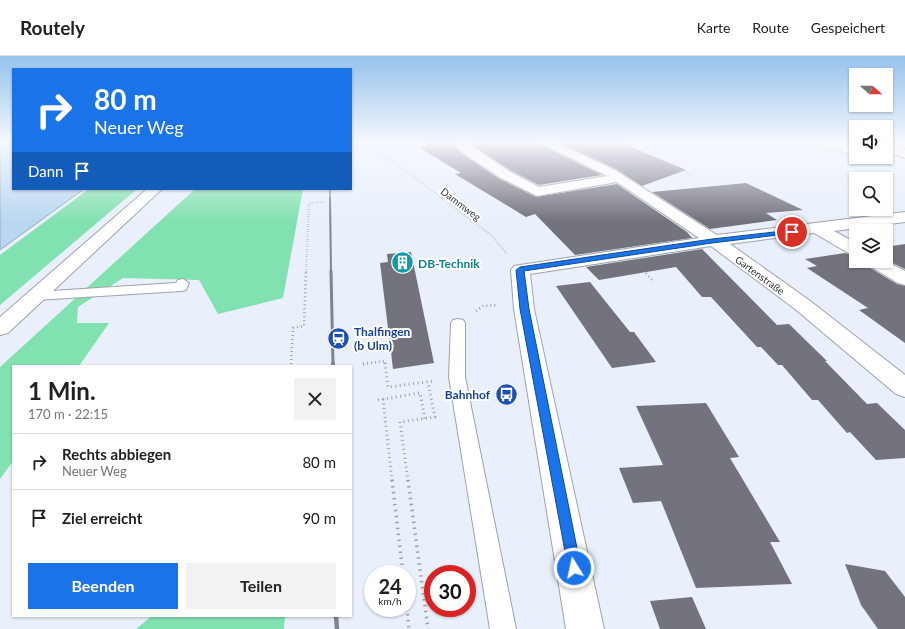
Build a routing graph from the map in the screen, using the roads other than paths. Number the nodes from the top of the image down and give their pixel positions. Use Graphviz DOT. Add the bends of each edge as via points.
graph roads {
  1 [pos="494,168"];
  2 [pos="598,168"];
  3 [pos="619,178"];
  4 [pos="154,190"];
  5 [pos="905,217"];
  6 [pos="819,229"];
  7 [pos="712,241"];
  8 [pos="849,246"];
  9 [pos="886,268"];
  10 [pos="905,279"];
  11 [pos="183,283"];
  12 [pos="36,296"];
  13 [pos="458,323"];
  14 [pos="0,328"];
  15 [pos="905,388"];
  16 [pos="503,629"];
  17 [pos="585,629"];
  1 -- 3 [label="street" via="537,192"];
  2 -- 3 [label="street, Gartenstraße"];
  3 -- 7 [label="street, Gartenstraße"];
  4 -- 12 [label="street"];
  5 -- 6 [label="street"];
  6 -- 7 [label="street"];
  6 -- 8 [label="street"];
  7 -- 15 [label="street, Gartenstraße" via="800,304"];
  7 -- 17 [label="street" via="520,270 524,309"];
  9 -- 10 [label="street"];
  11 -- 12 [label="lane" via="181,287"];
  12 -- 14 [label="street"];
  13 -- 16 [label="lane" via="457,377"];
}
